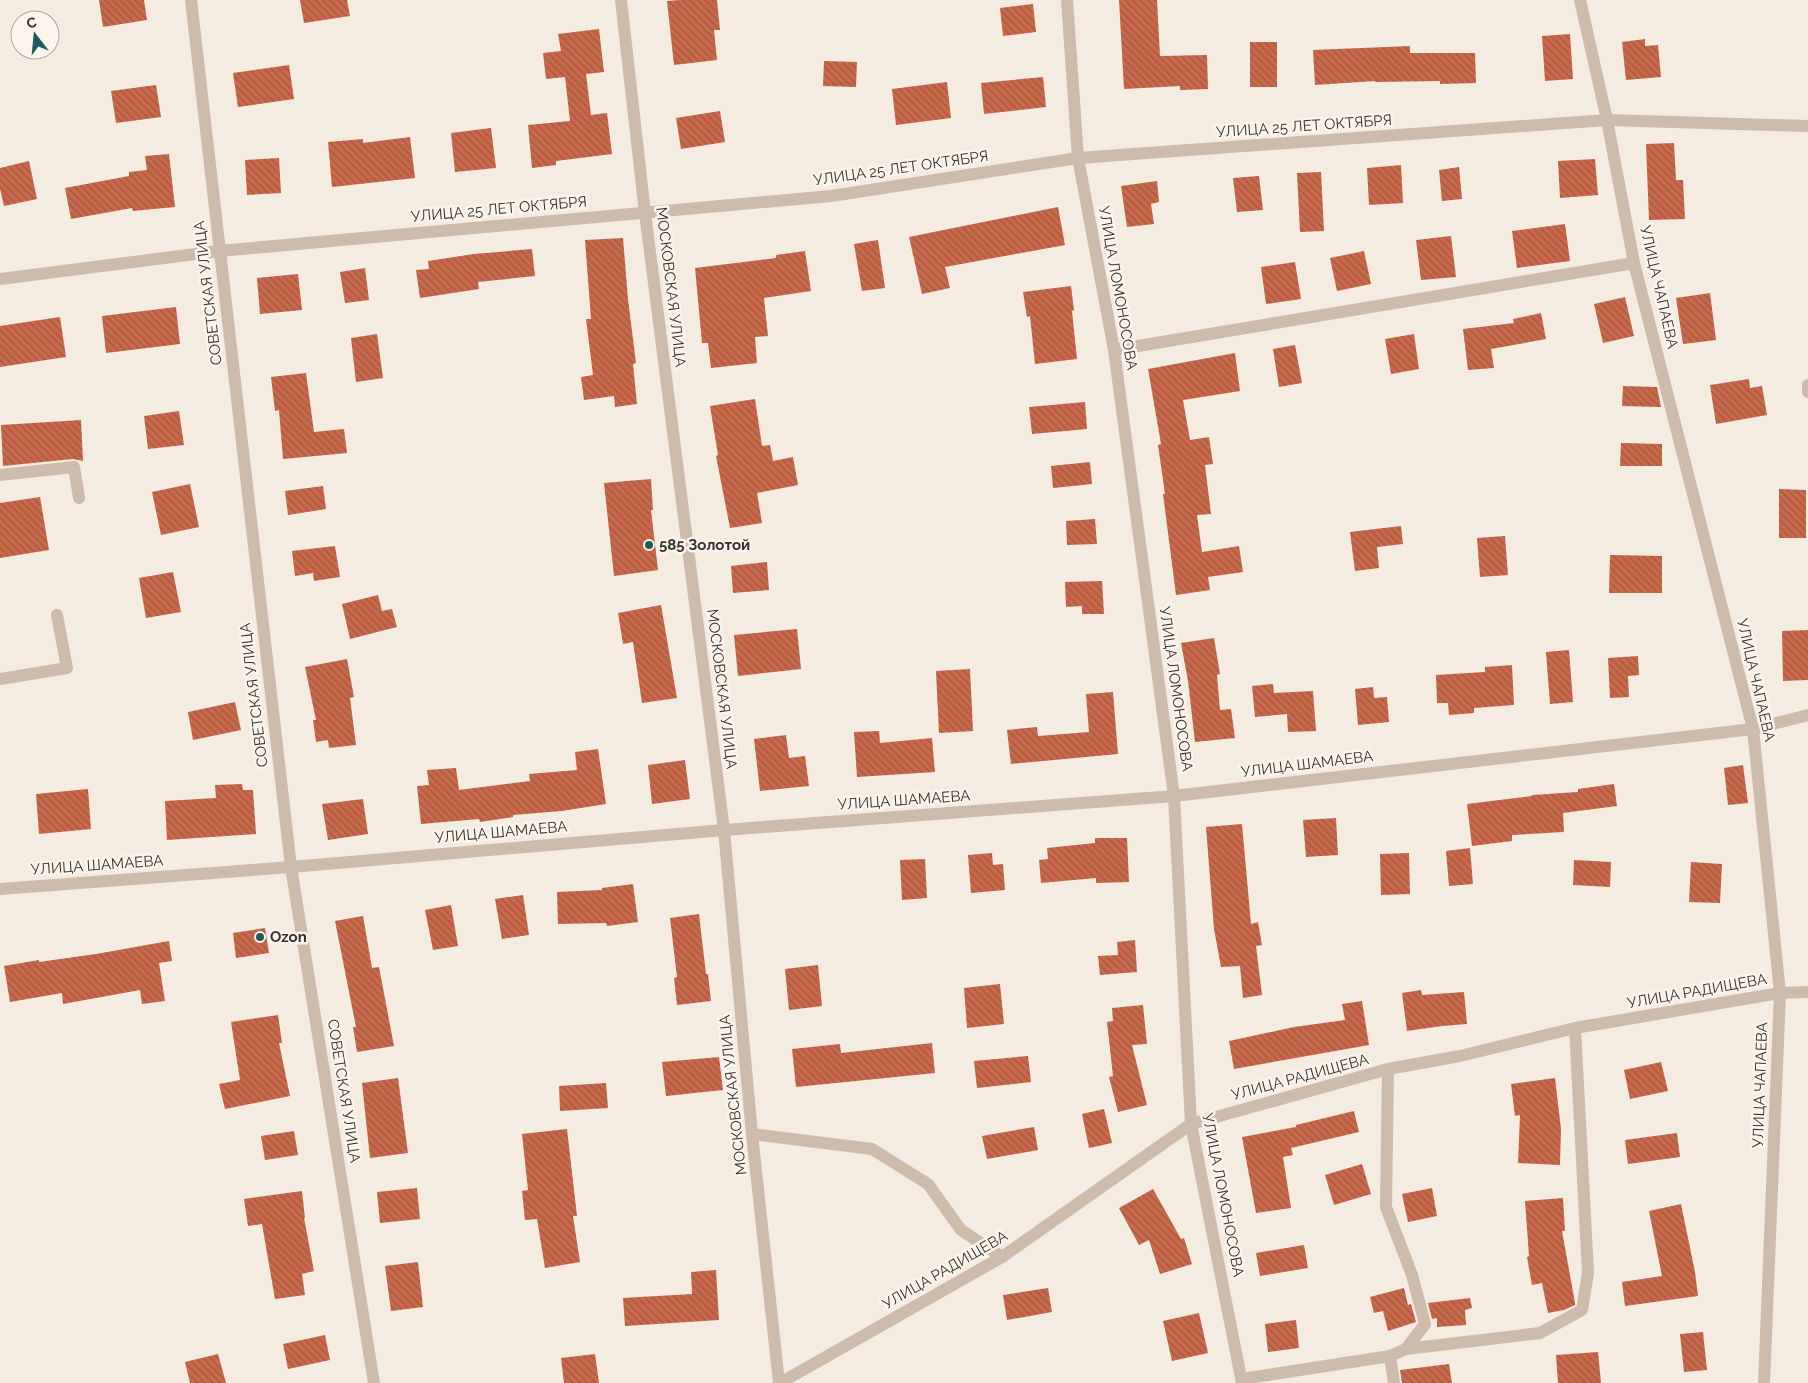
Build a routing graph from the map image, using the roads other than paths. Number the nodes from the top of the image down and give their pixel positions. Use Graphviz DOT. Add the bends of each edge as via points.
graph roads {
  1 [pos="191,0"];
  2 [pos="621,0"];
  3 [pos="1067,0"];
  4 [pos="1580,0"];
  5 [pos="1607,120"];
  6 [pos="1808,126"];
  7 [pos="1078,158"];
  8 [pos="646,213"];
  9 [pos="219,250"];
  10 [pos="1634,263"];
  11 [pos="0,279"];
  12 [pos="1114,350"];
  13 [pos="1808,385"];
  14 [pos="1808,392"];
  15 [pos="0,475"];
  16 [pos="79,498"];
  17 [pos="57,615"];
  18 [pos="0,679"];
  19 [pos="1808,715"];
  20 [pos="1753,729"];
  21 [pos="1174,796"];
  22 [pos="724,830"];
  23 [pos="291,867"];
  24 [pos="0,889"];
  25 [pos="1808,992"];
  26 [pos="1780,993"];
  27 [pos="1575,1028"];
  28 [pos="1388,1069"];
  29 [pos="1191,1124"];
  30 [pos="752,1134"];
  31 [pos="1002,1257"];
  32 [pos="1406,1349"];
  33 [pos="1390,1356"];
  34 [pos="1242,1381"];
  35 [pos="374,1383"];
  36 [pos="780,1383"];
  37 [pos="1394,1383"];
  38 [pos="1764,1383"];
  1 -- 9 [label="street, СОВЕТСКАЯ УЛИЦА"];
  2 -- 8 [label="street, МОСКОВСКАЯ УЛИЦА"];
  3 -- 7 [label="street, УЛИЦА ЛОМОНОСОВА"];
  4 -- 5 [label="street, УЛИЦА ЧАПАЕВА"];
  5 -- 6 [label="street, УЛИЦА 25 ЛЕТ ОКТЯБРЯ"];
  5 -- 7 [label="street, УЛИЦА 25 ЛЕТ ОКТЯБРЯ"];
  5 -- 10 [label="street, УЛИЦА ЧАПАЕВА"];
  7 -- 8 [label="street, УЛИЦА 25 ЛЕТ ОКТЯБРЯ" via="831,196"];
  7 -- 12 [label="street, УЛИЦА ЛОМОНОСОВА"];
  8 -- 9 [label="street, УЛИЦА 25 ЛЕТ ОКТЯБРЯ"];
  8 -- 22 [label="street, МОСКОВСКАЯ УЛИЦА"];
  9 -- 11 [label="street, УЛИЦА 25 ЛЕТ ОКТЯБРЯ"];
  9 -- 23 [label="street, СОВЕТСКАЯ УЛИЦА"];
  10 -- 12 [label="street"];
  10 -- 20 [label="street, УЛИЦА ЧАПАЕВА"];
  12 -- 21 [label="street, УЛИЦА ЛОМОНОСОВА"];
  13 -- 14 [label="street"];
  15 -- 16 [label="street" via="74,467"];
  17 -- 18 [label="street" via="67,668"];
  19 -- 20 [label="street, УЛИЦА ШАМАЕВА"];
  20 -- 21 [label="street, УЛИЦА ШАМАЕВА"];
  20 -- 26 [label="street, УЛИЦА ЧАПАЕВА"];
  21 -- 22 [label="street, УЛИЦА ШАМАЕВА"];
  21 -- 29 [label="street, УЛИЦА ЛОМОНОСОВА"];
  22 -- 23 [label="street, УЛИЦА ШАМАЕВА"];
  22 -- 30 [label="street, МОСКОВСКАЯ УЛИЦА"];
  23 -- 24 [label="street, УЛИЦА ШАМАЕВА"];
  23 -- 35 [label="street, СОВЕТСКАЯ УЛИЦА"];
  25 -- 26 [label="street, УЛИЦА РАДИЩЕВА"];
  26 -- 27 [label="street, УЛИЦА РАДИЩЕВА"];
  26 -- 38 [label="street, УЛИЦА ЧАПАЕВА"];
  27 -- 28 [label="street, УЛИЦА РАДИЩЕВА" via="1460,1056"];
  27 -- 32 [label="street" via="1588,1273 1582,1310 1540,1333"];
  28 -- 29 [label="street, УЛИЦА РАДИЩЕВА"];
  28 -- 32 [label="street" via="1386,1207 1412,1275 1426,1324"];
  29 -- 31 [label="street, УЛИЦА РАДИЩЕВА"];
  29 -- 34 [label="street, УЛИЦА ЛОМОНОСОВА"];
  30 -- 31 [label="street" via="872,1149 928,1184 961,1230"];
  30 -- 36 [label="street, МОСКОВСКАЯ УЛИЦА"];
  31 -- 36 [label="street, УЛИЦА РАДИЩЕВА"];
  32 -- 33 [label="street"];
  33 -- 34 [label="street"];
  33 -- 37 [label="street"];
}
